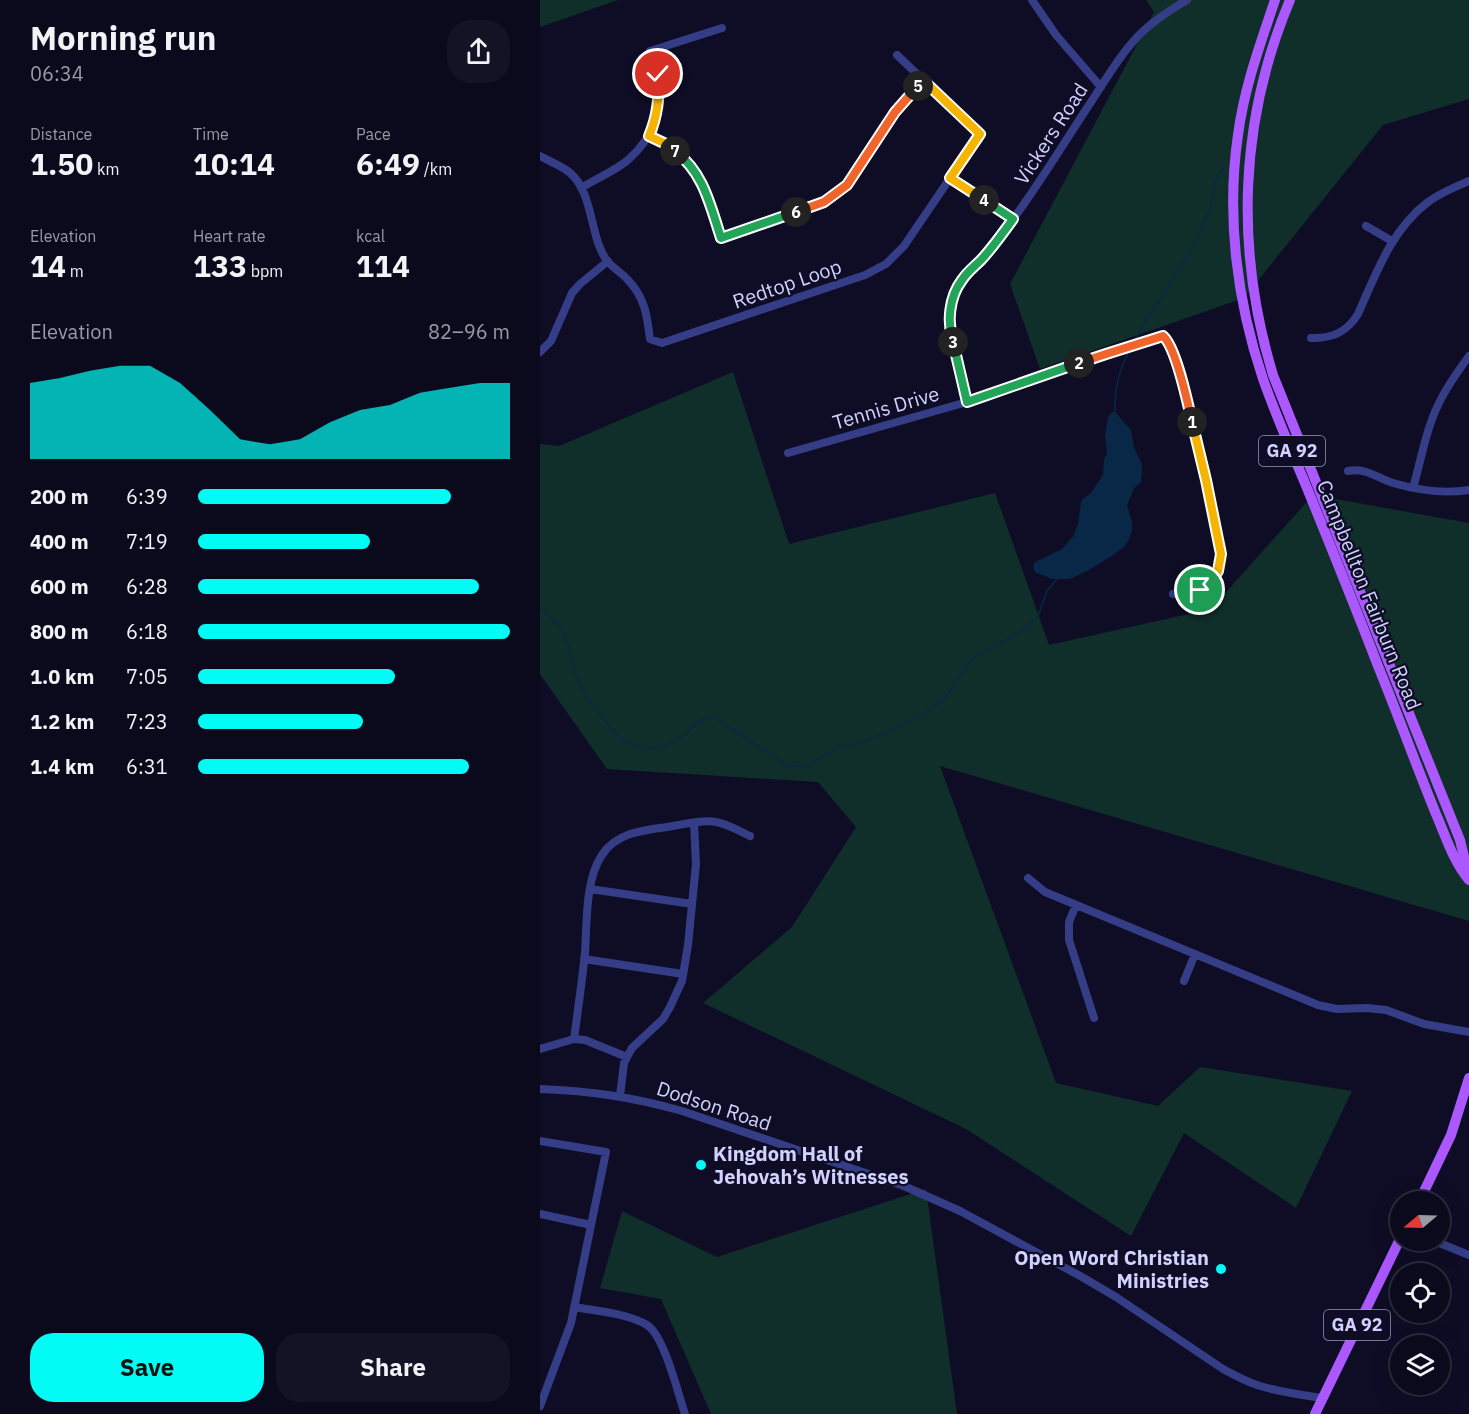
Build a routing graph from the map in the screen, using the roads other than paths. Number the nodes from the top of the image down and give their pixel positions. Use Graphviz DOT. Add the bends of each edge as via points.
graph roads {
  1 [pos="1032,0"];
  2 [pos="1187,0"];
  3 [pos="1275,0"];
  4 [pos="1290,0"];
  5 [pos="722,28"];
  6 [pos="897,55"];
  7 [pos="923,80"];
  8 [pos="1101,87"];
  9 [pos="649,136"];
  10 [pos="540,156"];
  11 [pos="950,178"];
  12 [pos="1469,181"];
  13 [pos="580,188"];
  14 [pos="1013,219"];
  15 [pos="1366,226"];
  16 [pos="1392,241"];
  17 [pos="608,261"];
  18 [pos="1311,338"];
  19 [pos="540,352"];
  20 [pos="1469,356"];
  21 [pos="967,402"];
  22 [pos="788,453"];
  23 [pos="1348,471"];
  24 [pos="1413,488"];
  25 [pos="1469,490"];
  26 [pos="1173,594"];
  27 [pos="694,824"];
  28 [pos="750,836"];
  29 [pos="1028,878"];
  30 [pos="1469,880"];
  31 [pos="590,889"];
  32 [pos="693,904"];
  33 [pos="1076,905"];
  34 [pos="1195,954"];
  35 [pos="584,959"];
  36 [pos="683,974"];
  37 [pos="1184,981"];
  38 [pos="1094,1018"];
  39 [pos="1469,1032"];
  40 [pos="574,1039"];
  41 [pos="540,1049"];
  42 [pos="627,1057"];
  43 [pos="1469,1078"];
  44 [pos="540,1089"];
  45 [pos="620,1096"];
  46 [pos="540,1141"];
  47 [pos="1424,1191"];
  48 [pos="540,1214"];
  49 [pos="591,1225"];
  50 [pos="1450,1247"];
  51 [pos="1394,1251"];
  52 [pos="1469,1255"];
  53 [pos="574,1307"];
  54 [pos="1322,1398"];
  55 [pos="540,1406"];
  56 [pos="686,1414"];
  57 [pos="1315,1414"];
  1 -- 8 [label="street"];
  2 -- 8 [label="street, Vickers Road" via="1139,35"];
  3 -- 30 [label="main road, Campbellton Fairburn Road / GA 92" via="1247,86 1234,169 1235,243 1246,316 1270,400 1436,813 1459,868"];
  4 -- 30 [label="main road, Campbellton Fairburn Road / GA 92" via="1263,81 1250,159 1248,241 1259,321 1273,375 1460,840"];
  5 -- 9 [label="street" via="650,51 660,93"];
  6 -- 7 [label="street, Redtop Loop"];
  7 -- 9 [label="street" via="895,112 847,185 824,202 721,238 696,172 668,145"];
  7 -- 11 [label="street, Redtop Loop" via="980,134"];
  8 -- 14 [label="street, Vickers Road"];
  9 -- 13 [label="street" via="628,160"];
  10 -- 13 [label="street, Redtop Loop" via="569,172"];
  11 -- 14 [label="street"];
  11 -- 17 [label="street, Redtop Loop" via="904,246 886,264 865,275 662,343 650,339 638,292"];
  12 -- 16 [label="street" via="1428,201"];
  13 -- 17 [label="street, Redtop Loop"];
  14 -- 21 [label="street, Vickers Road" via="962,279 952,299 950,330"];
  15 -- 16 [label="street"];
  16 -- 18 [label="street" via="1353,322 1334,336"];
  17 -- 19 [label="street" via="572,292 551,341"];
  20 -- 24 [label="street" via="1438,404"];
  21 -- 22 [label="street, Tennis Drive"];
  21 -- 26 [label="street, Tennis Drive" via="1163,336 1183,385 1221,554 1218,571 1207,586 1191,594"];
  23 -- 24 [label="street" via="1364,470"];
  24 -- 25 [label="street"];
  27 -- 28 [label="street" via="714,821"];
  27 -- 31 [label="street" via="626,835 602,853"];
  27 -- 32 [label="street"];
  29 -- 33 [label="street" via="1045,892"];
  31 -- 32 [label="street"];
  31 -- 35 [label="street"];
  32 -- 36 [label="street"];
  33 -- 34 [label="street"];
  33 -- 38 [label="street" via="1069,922 1069,940"];
  34 -- 37 [label="street"];
  34 -- 39 [label="street" via="1318,1005 1386,1010 1424,1024"];
  35 -- 36 [label="street"];
  35 -- 40 [label="street"];
  36 -- 42 [label="street" via="663,1019"];
  40 -- 41 [label="street"];
  40 -- 42 [label="street"];
  42 -- 45 [label="street"];
  43 -- 47 [label="main road" via="1451,1135"];
  44 -- 45 [label="street, Dodson Road"];
  45 -- 54 [label="street, Dodson Road" via="682,1111 932,1198 1082,1277 1239,1377 1276,1391"];
  46 -- 49 [label="street" via="606,1152"];
  48 -- 49 [label="street"];
  49 -- 53 [label="street"];
  50 -- 52 [label="street"];
  51 -- 54 [label="main road, GA 92"];
  53 -- 55 [label="street"];
  53 -- 56 [label="street" via="633,1318 649,1326 661,1342"];
  54 -- 57 [label="main road, GA 92"];
}
